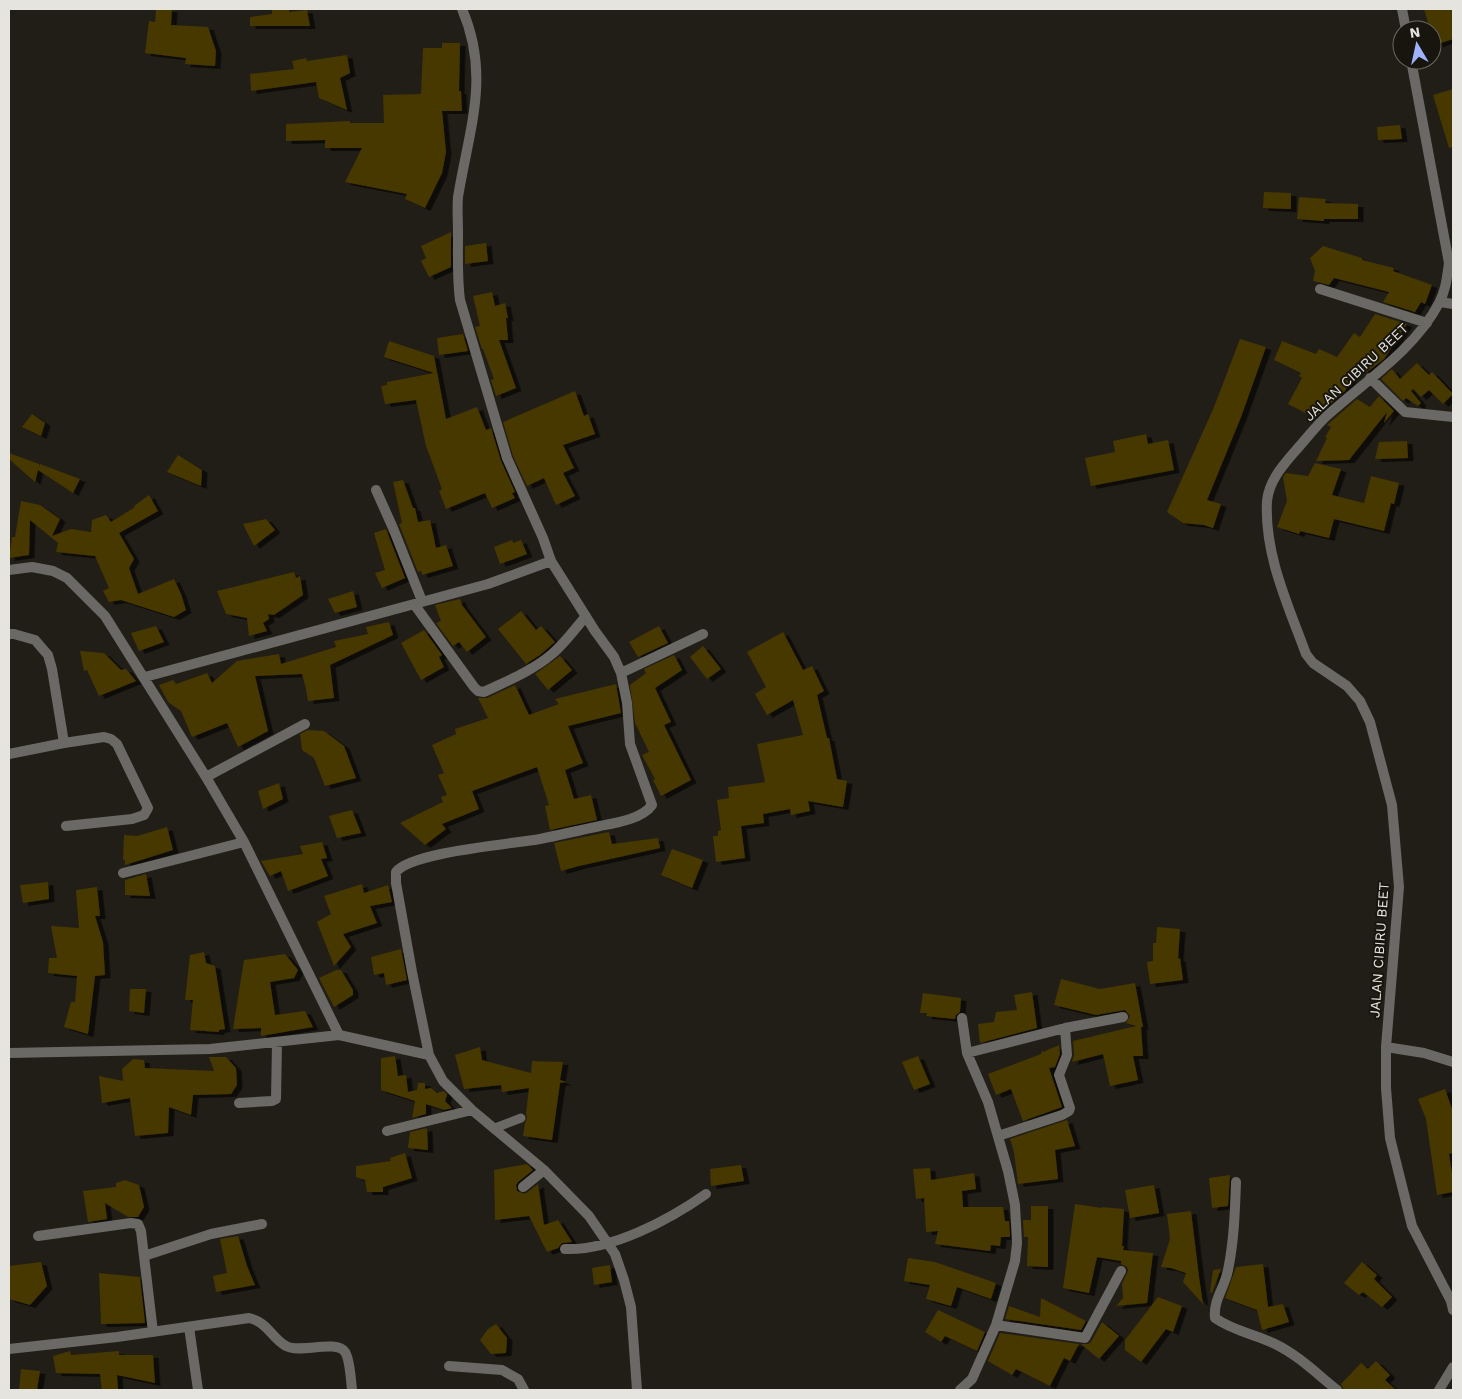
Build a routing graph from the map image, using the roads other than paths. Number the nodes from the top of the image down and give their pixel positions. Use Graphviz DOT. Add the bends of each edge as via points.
graph roads {
  1 [pos="462,9"];
  2 [pos="1413,70"];
  3 [pos="1320,289"];
  4 [pos="1440,302"];
  5 [pos="1453,304"];
  6 [pos="1427,323"];
  7 [pos="1370,378"];
  8 [pos="1453,417"];
  9 [pos="376,490"];
  10 [pos="551,561"];
  11 [pos="9,570"];
  12 [pos="418,603"];
  13 [pos="586,616"];
  14 [pos="9,634"];
  15 [pos="704,634"];
  16 [pos="622,672"];
  17 [pos="145,678"];
  18 [pos="305,724"];
  19 [pos="64,743"];
  20 [pos="9,754"];
  21 [pos="206,777"];
  22 [pos="66,826"];
  23 [pos="244,842"];
  24 [pos="123,873"];
  25 [pos="1123,1017"];
  26 [pos="962,1018"];
  27 [pos="1065,1028"];
  28 [pos="339,1035"];
  29 [pos="277,1042"];
  30 [pos="1386,1047"];
  31 [pos="967,1052"];
  32 [pos="9,1053"];
  33 [pos="428,1055"];
  34 [pos="1453,1062"];
  35 [pos="239,1103"];
  36 [pos="472,1110"];
  37 [pos="521,1118"];
  38 [pos="495,1128"];
  39 [pos="387,1131"];
  40 [pos="998,1136"];
  41 [pos="544,1170"];
  42 [pos="1236,1182"];
  43 [pos="524,1186"];
  44 [pos="706,1194"];
  45 [pos="262,1224"];
  46 [pos="38,1236"];
  47 [pos="608,1243"];
  48 [pos="565,1249"];
  49 [pos="144,1256"];
  50 [pos="1121,1272"];
  51 [pos="1453,1310"];
  52 [pos="996,1325"];
  53 [pos="189,1327"];
  54 [pos="153,1332"];
  55 [pos="9,1350"];
  56 [pos="449,1366"];
  57 [pos="1453,1367"];
  58 [pos="198,1390"];
  59 [pos="352,1390"];
  60 [pos="524,1390"];
  61 [pos="637,1390"];
  62 [pos="960,1390"];
  63 [pos="1337,1390"];
  64 [pos="1439,1390"];
  1 -- 10 [label="street" via="475,51 477,92 458,199 457,280 460,300 507,458"];
  2 -- 4 [label="street, JALAN CIBIRU BEET" via="1449,263"];
  3 -- 6 [label="street"];
  4 -- 5 [label="street"];
  4 -- 6 [label="street, JALAN CIBIRU BEET"];
  6 -- 7 [label="street, JALAN CIBIRU BEET" via="1409,345"];
  7 -- 8 [label="street" via="1405,412"];
  7 -- 30 [label="street, JALAN CIBIRU BEET" via="1328,414 1275,475 1267,498 1267,534 1277,574 1306,654 1313,663 1347,686 1360,701 1370,722 1390,796 1399,887"];
  9 -- 12 [label="street" via="393,528"];
  10 -- 12 [label="street" via="488,584"];
  10 -- 13 [label="street"];
  11 -- 17 [label="street" via="32,567 54,571 67,578 105,616"];
  12 -- 13 [label="street" via="480,692 544,660"];
  12 -- 17 [label="street"];
  13 -- 16 [label="street"];
  14 -- 19 [label="street" via="35,640 48,655"];
  15 -- 16 [label="street"];
  16 -- 33 [label="street" via="630,744 652,802 646,812 616,823 541,839 425,857 400,867 396,872"];
  17 -- 21 [label="street"];
  18 -- 21 [label="street"];
  19 -- 20 [label="street"];
  19 -- 22 [label="street" via="104,737 111,739 117,744 148,808 144,815 132,819"];
  21 -- 23 [label="street"];
  23 -- 24 [label="street"];
  23 -- 28 [label="street"];
  25 -- 27 [label="street"];
  26 -- 31 [label="street"];
  27 -- 31 [label="street"];
  27 -- 40 [label="street" via="1067,1055 1059,1075 1069,1112"];
  28 -- 29 [label="street"];
  28 -- 33 [label="street"];
  29 -- 32 [label="street" via="210,1049"];
  29 -- 35 [label="street" via="276,1099"];
  30 -- 34 [label="street"];
  30 -- 51 [label="street, JALAN CIBIRU BEET" via="1390,1138 1412,1226"];
  31 -- 40 [label="street"];
  33 -- 36 [label="street" via="443,1081"];
  36 -- 38 [label="street"];
  36 -- 39 [label="street"];
  37 -- 38 [label="lane"];
  38 -- 41 [label="street"];
  40 -- 52 [label="street" via="1008,1171 1017,1243 1015,1262"];
  41 -- 43 [label="street"];
  41 -- 47 [label="street" via="589,1216"];
  42 -- 63 [label="street" via="1229,1268 1214,1307 1215,1318 1292,1354"];
  44 -- 47 [label="street" via="683,1210"];
  45 -- 49 [label="street" via="211,1234"];
  46 -- 49 [label="street" via="138,1224"];
  47 -- 48 [label="street" via="581,1250"];
  47 -- 61 [label="street" via="615,1254 631,1307"];
  49 -- 54 [label="street"];
  50 -- 52 [label="street" via="1085,1338"];
  52 -- 62 [label="street" via="972,1379"];
  53 -- 54 [label="street"];
  53 -- 58 [label="street"];
  53 -- 59 [label="street" via="249,1318 259,1321 284,1345 294,1350 342,1348 346,1353"];
  54 -- 55 [label="street"];
  56 -- 60 [label="street" via="502,1370 518,1378"];
  57 -- 64 [label="street"];
}
